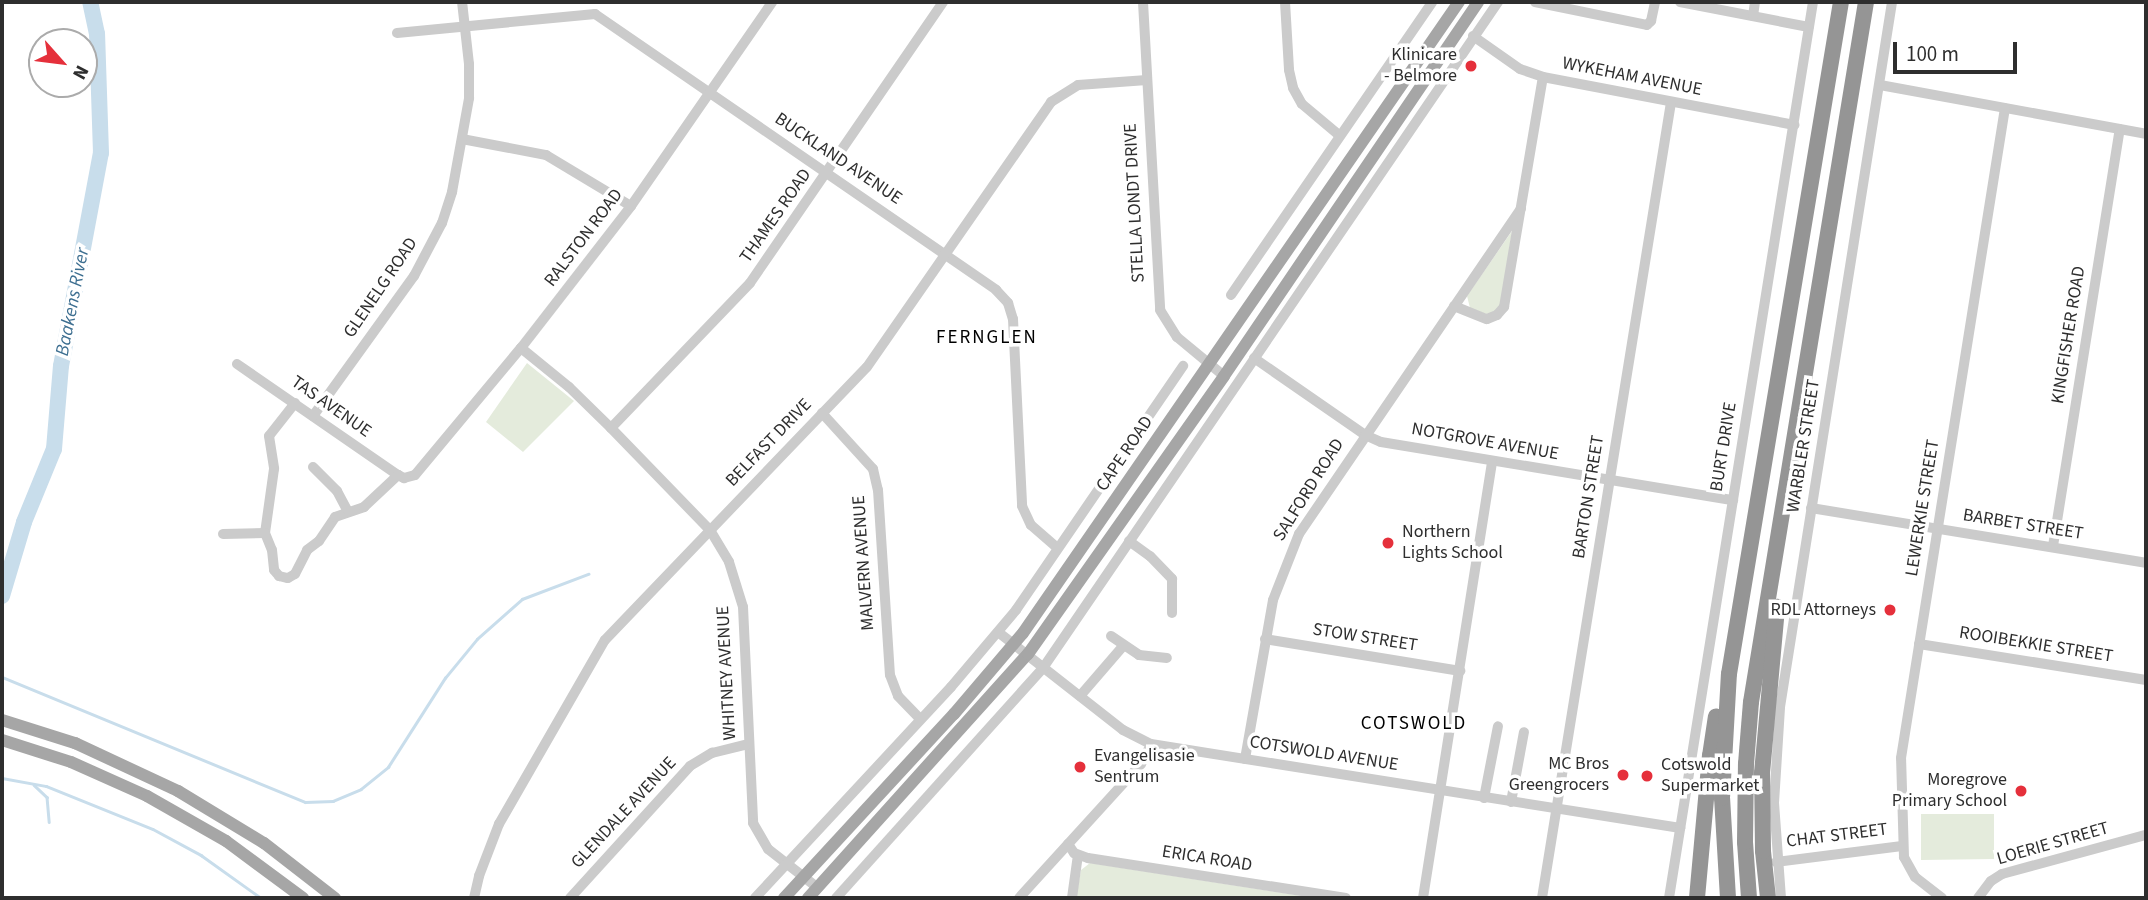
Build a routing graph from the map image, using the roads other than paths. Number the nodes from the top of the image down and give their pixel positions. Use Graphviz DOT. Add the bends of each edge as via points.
graph roads {
  1 [pos="462,2"];
  2 [pos="601,2"];
  3 [pos="772,2"];
  4 [pos="943,2"];
  5 [pos="1143,2"];
  6 [pos="1285,2"];
  7 [pos="1432,2"];
  8 [pos="1459,2"];
  9 [pos="1478,2"];
  10 [pos="1498,2"];
  11 [pos="1535,2"];
  12 [pos="1655,2"];
  13 [pos="1680,2"];
  14 [pos="1755,2"];
  15 [pos="1813,2"];
  16 [pos="1841,2"];
  17 [pos="1866,2"];
  18 [pos="1892,2"];
  19 [pos="1712,5"];
  20 [pos="595,14"];
  21 [pos="1753,16"];
  22 [pos="1447,18"];
  23 [pos="465,26"];
  24 [pos="1460,27"];
  25 [pos="1810,27"];
  26 [pos="397,33"];
  27 [pos="1473,36"];
  28 [pos="1543,78"];
  29 [pos="1147,80"];
  30 [pos="1880,85"];
  31 [pos="709,93"];
  32 [pos="1671,102"];
  33 [pos="2005,108"];
  34 [pos="1794,125"];
  35 [pos="2120,129"];
  36 [pos="2146,134"];
  37 [pos="1339,135"];
  38 [pos="462,139"];
  39 [pos="827,172"];
  40 [pos="631,206"];
  41 [pos="1521,208"];
  42 [pos="946,254"];
  43 [pos="1231,295"];
  44 [pos="1454,306"];
  45 [pos="521,348"];
  46 [pos="1254,358"];
  47 [pos="237,364"];
  48 [pos="1209,364"];
  49 [pos="1183,366"];
  50 [pos="1224,376"];
  51 [pos="295,403"];
  52 [pos="822,413"];
  53 [pos="313,416"];
  54 [pos="611,428"];
  55 [pos="1365,435"];
  56 [pos="1492,462"];
  57 [pos="1790,462"];
  58 [pos="313,467"];
  59 [pos="401,477"];
  60 [pos="1609,480"];
  61 [pos="1733,500"];
  62 [pos="1811,508"];
  63 [pos="347,510"];
  64 [pos="1936,529"];
  65 [pos="710,530"];
  66 [pos="265,533"];
  67 [pos="223,534"];
  68 [pos="1129,541"];
  69 [pos="2053,547"];
  70 [pos="1057,548"];
  71 [pos="2146,563"];
  72 [pos="1172,613"];
  73 [pos="998,632"];
  74 [pos="1111,636"];
  75 [pos="1265,639"];
  76 [pos="1014,644"];
  77 [pos="1919,644"];
  78 [pos="1124,645"];
  79 [pos="1028,654"];
  80 [pos="1167,658"];
  81 [pos="1043,668"];
  82 [pos="1460,671"];
  83 [pos="1729,674"];
  84 [pos="2146,680"];
  85 [pos="1080,696"];
  86 [pos="920,719"];
  87 [pos="2,720"];
  88 [pos="1498,726"];
  89 [pos="1524,732"];
  90 [pos="2,740"];
  91 [pos="748,744"];
  92 [pos="1151,744"];
  93 [pos="1245,759"];
  94 [pos="1440,790"];
  95 [pos="1484,798"];
  96 [pos="1511,802"];
  97 [pos="1556,809"];
  98 [pos="1681,828"];
  99 [pos="2146,835"];
  100 [pos="1068,844"];
  101 [pos="1902,846"];
  102 [pos="1078,855"];
  103 [pos="1776,862"];
  104 [pos="786,865"];
  105 [pos="803,878"];
  106 [pos="818,888"];
  107 [pos="303,898"];
  108 [pos="335,898"];
  109 [pos="474,898"];
  110 [pos="570,898"];
  111 [pos="755,898"];
  112 [pos="784,898"];
  113 [pos="808,898"];
  114 [pos="836,898"];
  115 [pos="1018,898"];
  116 [pos="1072,898"];
  117 [pos="1346,898"];
  118 [pos="1423,898"];
  119 [pos="1542,898"];
  120 [pos="1669,898"];
  121 [pos="1697,898"];
  122 [pos="1728,898"];
  123 [pos="1749,898"];
  124 [pos="1768,898"];
  125 [pos="1781,898"];
  126 [pos="1942,898"];
  127 [pos="1978,898"];
  1 -- 23 [label="street, GLENELG ROAD"];
  2 -- 20 [label="street"];
  3 -- 31 [label="street, RALSTON ROAD"];
  4 -- 39 [label="street, THAMES ROAD"];
  5 -- 29 [label="street, STELLA LONDT DRIVE"];
  6 -- 37 [label="street" via="1293,88 1302,104"];
  7 -- 37 [label="street"];
  8 -- 22 [label="main road, CAPE ROAD"];
  9 -- 24 [label="main road, CAPE ROAD"];
  10 -- 27 [label="street"];
  11 -- 12 [label="street" via="1647,25"];
  13 -- 19 [label="street"];
  14 -- 21 [label="street"];
  15 -- 25 [label="street, BURT DRIVE"];
  16 -- 83 [label="highway"];
  17 -- 57 [label="highway"];
  18 -- 30 [label="street, WARBLER STREET"];
  19 -- 21 [label="street"];
  20 -- 23 [label="street"];
  20 -- 31 [label="street, BUCKLAND AVENUE"];
  21 -- 25 [label="street"];
  22 -- 24 [label="main road"];
  22 -- 48 [label="main road, CAPE ROAD"];
  23 -- 26 [label="street"];
  23 -- 38 [label="street, GLENELG ROAD" via="469,80"];
  24 -- 50 [label="main road, CAPE ROAD"];
  25 -- 34 [label="street, BURT DRIVE"];
  27 -- 28 [label="street, WYKEHAM AVENUE"];
  27 -- 46 [label="street"];
  28 -- 32 [label="street, WYKEHAM AVENUE"];
  28 -- 41 [label="street, SALFORD ROAD"];
  29 -- 42 [label="street, BELFAST DRIVE" via="1078,85 1057,96"];
  29 -- 48 [label="street, STELLA LONDT DRIVE" via="1160,310 1177,337"];
  30 -- 33 [label="street"];
  30 -- 62 [label="street, WARBLER STREET"];
  31 -- 39 [label="street, BUCKLAND AVENUE"];
  31 -- 40 [label="street, RALSTON ROAD"];
  32 -- 34 [label="street, WYKEHAM AVENUE"];
  32 -- 60 [label="street, BARTON STREET"];
  33 -- 35 [label="street"];
  33 -- 64 [label="street, LEWERKIE STREET"];
  34 -- 61 [label="street, BURT DRIVE"];
  35 -- 36 [label="street"];
  35 -- 69 [label="street, KINGFISHER ROAD"];
  37 -- 43 [label="street"];
  38 -- 40 [label="street" via="547,155"];
  38 -- 53 [label="street, GLENELG ROAD" via="452,191 429,250"];
  39 -- 42 [label="street, BUCKLAND AVENUE"];
  39 -- 54 [label="street, THAMES ROAD" via="750,283"];
  40 -- 45 [label="street, RALSTON ROAD"];
  41 -- 44 [label="street, SALFORD ROAD"];
  41 -- 44 [label="street, SALFORD ROAD" via="1502,312 1487,319"];
  42 -- 52 [label="street, BELFAST DRIVE" via="876,355"];
  42 -- 70 [label="street, BUCKLAND AVENUE" via="996,290 1011,310 1023,506 1031,525"];
  44 -- 55 [label="street, SALFORD ROAD"];
  45 -- 54 [label="street, WHITNEY AVENUE"];
  45 -- 59 [label="street, RALSTON ROAD" via="421,471"];
  46 -- 55 [label="street, NOTGROVE AVENUE"];
  46 -- 68 [label="street"];
  47 -- 51 [label="street, TAS AVENUE"];
  48 -- 50 [label="street, STELLA LONDT DRIVE"];
  48 -- 76 [label="main road, CAPE ROAD"];
  49 -- 70 [label="street, CAPE ROAD"];
  50 -- 79 [label="main road, CAPE ROAD"];
  51 -- 53 [label="street, TAS AVENUE"];
  51 -- 66 [label="street" via="270,433 274,469"];
  52 -- 65 [label="street, BELFAST DRIVE"];
  52 -- 86 [label="street, MALVERN AVENUE" via="873,469 890,675 898,696"];
  53 -- 59 [label="street, TAS AVENUE"];
  54 -- 65 [label="street, WHITNEY AVENUE"];
  55 -- 56 [label="street, NOTGROVE AVENUE" via="1381,442"];
  55 -- 75 [label="street, SALFORD ROAD" via="1294,544 1273,600"];
  56 -- 60 [label="street, NOTGROVE AVENUE"];
  56 -- 82 [label="street"];
  57 -- 123 [label="highway" via="1749,718 1745,842"];
  57 -- 124 [label="highway" via="1762,773"];
  58 -- 63 [label="street" via="337,491"];
  59 -- 63 [label="street, RALSTON ROAD" via="363,507"];
  60 -- 61 [label="street, NOTGROVE AVENUE"];
  60 -- 97 [label="street, BARTON STREET"];
  61 -- 98 [label="street, BURT DRIVE"];
  62 -- 64 [label="street, BARBET STREET"];
  62 -- 103 [label="street, WARBLER STREET" via="1780,707 1774,803"];
  63 -- 66 [label="street, RALSTON ROAD" via="331,521 288,578 274,570"];
  64 -- 69 [label="street, BARBET STREET"];
  64 -- 77 [label="street, LEWERKIE STREET"];
  65 -- 91 [label="street, WHITNEY AVENUE" via="741,592"];
  65 -- 109 [label="street, BELFAST DRIVE" via="598,651 499,824"];
  66 -- 67 [label="street"];
  68 -- 72 [label="street" via="1171,579"];
  68 -- 81 [label="street"];
  69 -- 71 [label="street, BARBET STREET"];
  70 -- 73 [label="street, CAPE ROAD"];
  73 -- 76 [label="street, COTSWOLD AVENUE"];
  73 -- 86 [label="street, CAPE ROAD"];
  74 -- 78 [label="street"];
  75 -- 82 [label="street, STOW STREET"];
  75 -- 93 [label="street, SALFORD ROAD"];
  76 -- 79 [label="street, COTSWOLD AVENUE"];
  76 -- 105 [label="main road, CAPE ROAD"];
  77 -- 84 [label="street, ROOIBEKKIE STREET"];
  77 -- 101 [label="street, LEWERKIE STREET" via="1902,744"];
  78 -- 80 [label="street" via="1142,656"];
  78 -- 85 [label="street"];
  79 -- 81 [label="street, COTSWOLD AVENUE"];
  79 -- 106 [label="main road, CAPE ROAD"];
  81 -- 85 [label="street, COTSWOLD AVENUE"];
  81 -- 114 [label="street"];
  82 -- 94 [label="street"];
  83 -- 121 [label="highway" via="1721,686 1710,756"];
  83 -- 122 [label="highway" via="1722,790"];
  85 -- 92 [label="street, COTSWOLD AVENUE" via="1123,730"];
  86 -- 104 [label="street, CAPE ROAD"];
  87 -- 108 [label="main road" via="75,743 178,791 264,843"];
  88 -- 95 [label="street"];
  89 -- 96 [label="street"];
  90 -- 107 [label="main road" via="71,762 147,796 226,841"];
  91 -- 104 [label="street, WHITNEY AVENUE" via="753,823 761,842"];
  91 -- 110 [label="street, GLENDALE AVENUE" via="712,753 690,766"];
  92 -- 93 [label="street, COTSWOLD AVENUE"];
  92 -- 100 [label="street" via="1141,764"];
  93 -- 94 [label="street, COTSWOLD AVENUE"];
  94 -- 95 [label="street, COTSWOLD AVENUE"];
  94 -- 118 [label="street"];
  95 -- 96 [label="street, COTSWOLD AVENUE"];
  96 -- 97 [label="street, COTSWOLD AVENUE"];
  97 -- 98 [label="street, COTSWOLD AVENUE"];
  97 -- 119 [label="street, BARTON STREET"];
  98 -- 120 [label="street, BURT DRIVE"];
  99 -- 127 [label="street, LOERIE STREET" via="2002,874"];
  100 -- 102 [label="street"];
  100 -- 115 [label="street"];
  101 -- 103 [label="street, CHAT STREET"];
  101 -- 126 [label="street, LEWERKIE STREET" via="1910,871"];
  102 -- 116 [label="street"];
  102 -- 117 [label="street, ERICA ROAD"];
  103 -- 125 [label="street, WARBLER STREET"];
  104 -- 105 [label="street, WHITNEY AVENUE"];
  104 -- 111 [label="street, CAPE ROAD"];
  105 -- 106 [label="street, WHITNEY AVENUE"];
  105 -- 112 [label="main road, CAPE ROAD"];
  106 -- 113 [label="main road, CAPE ROAD"];
}
